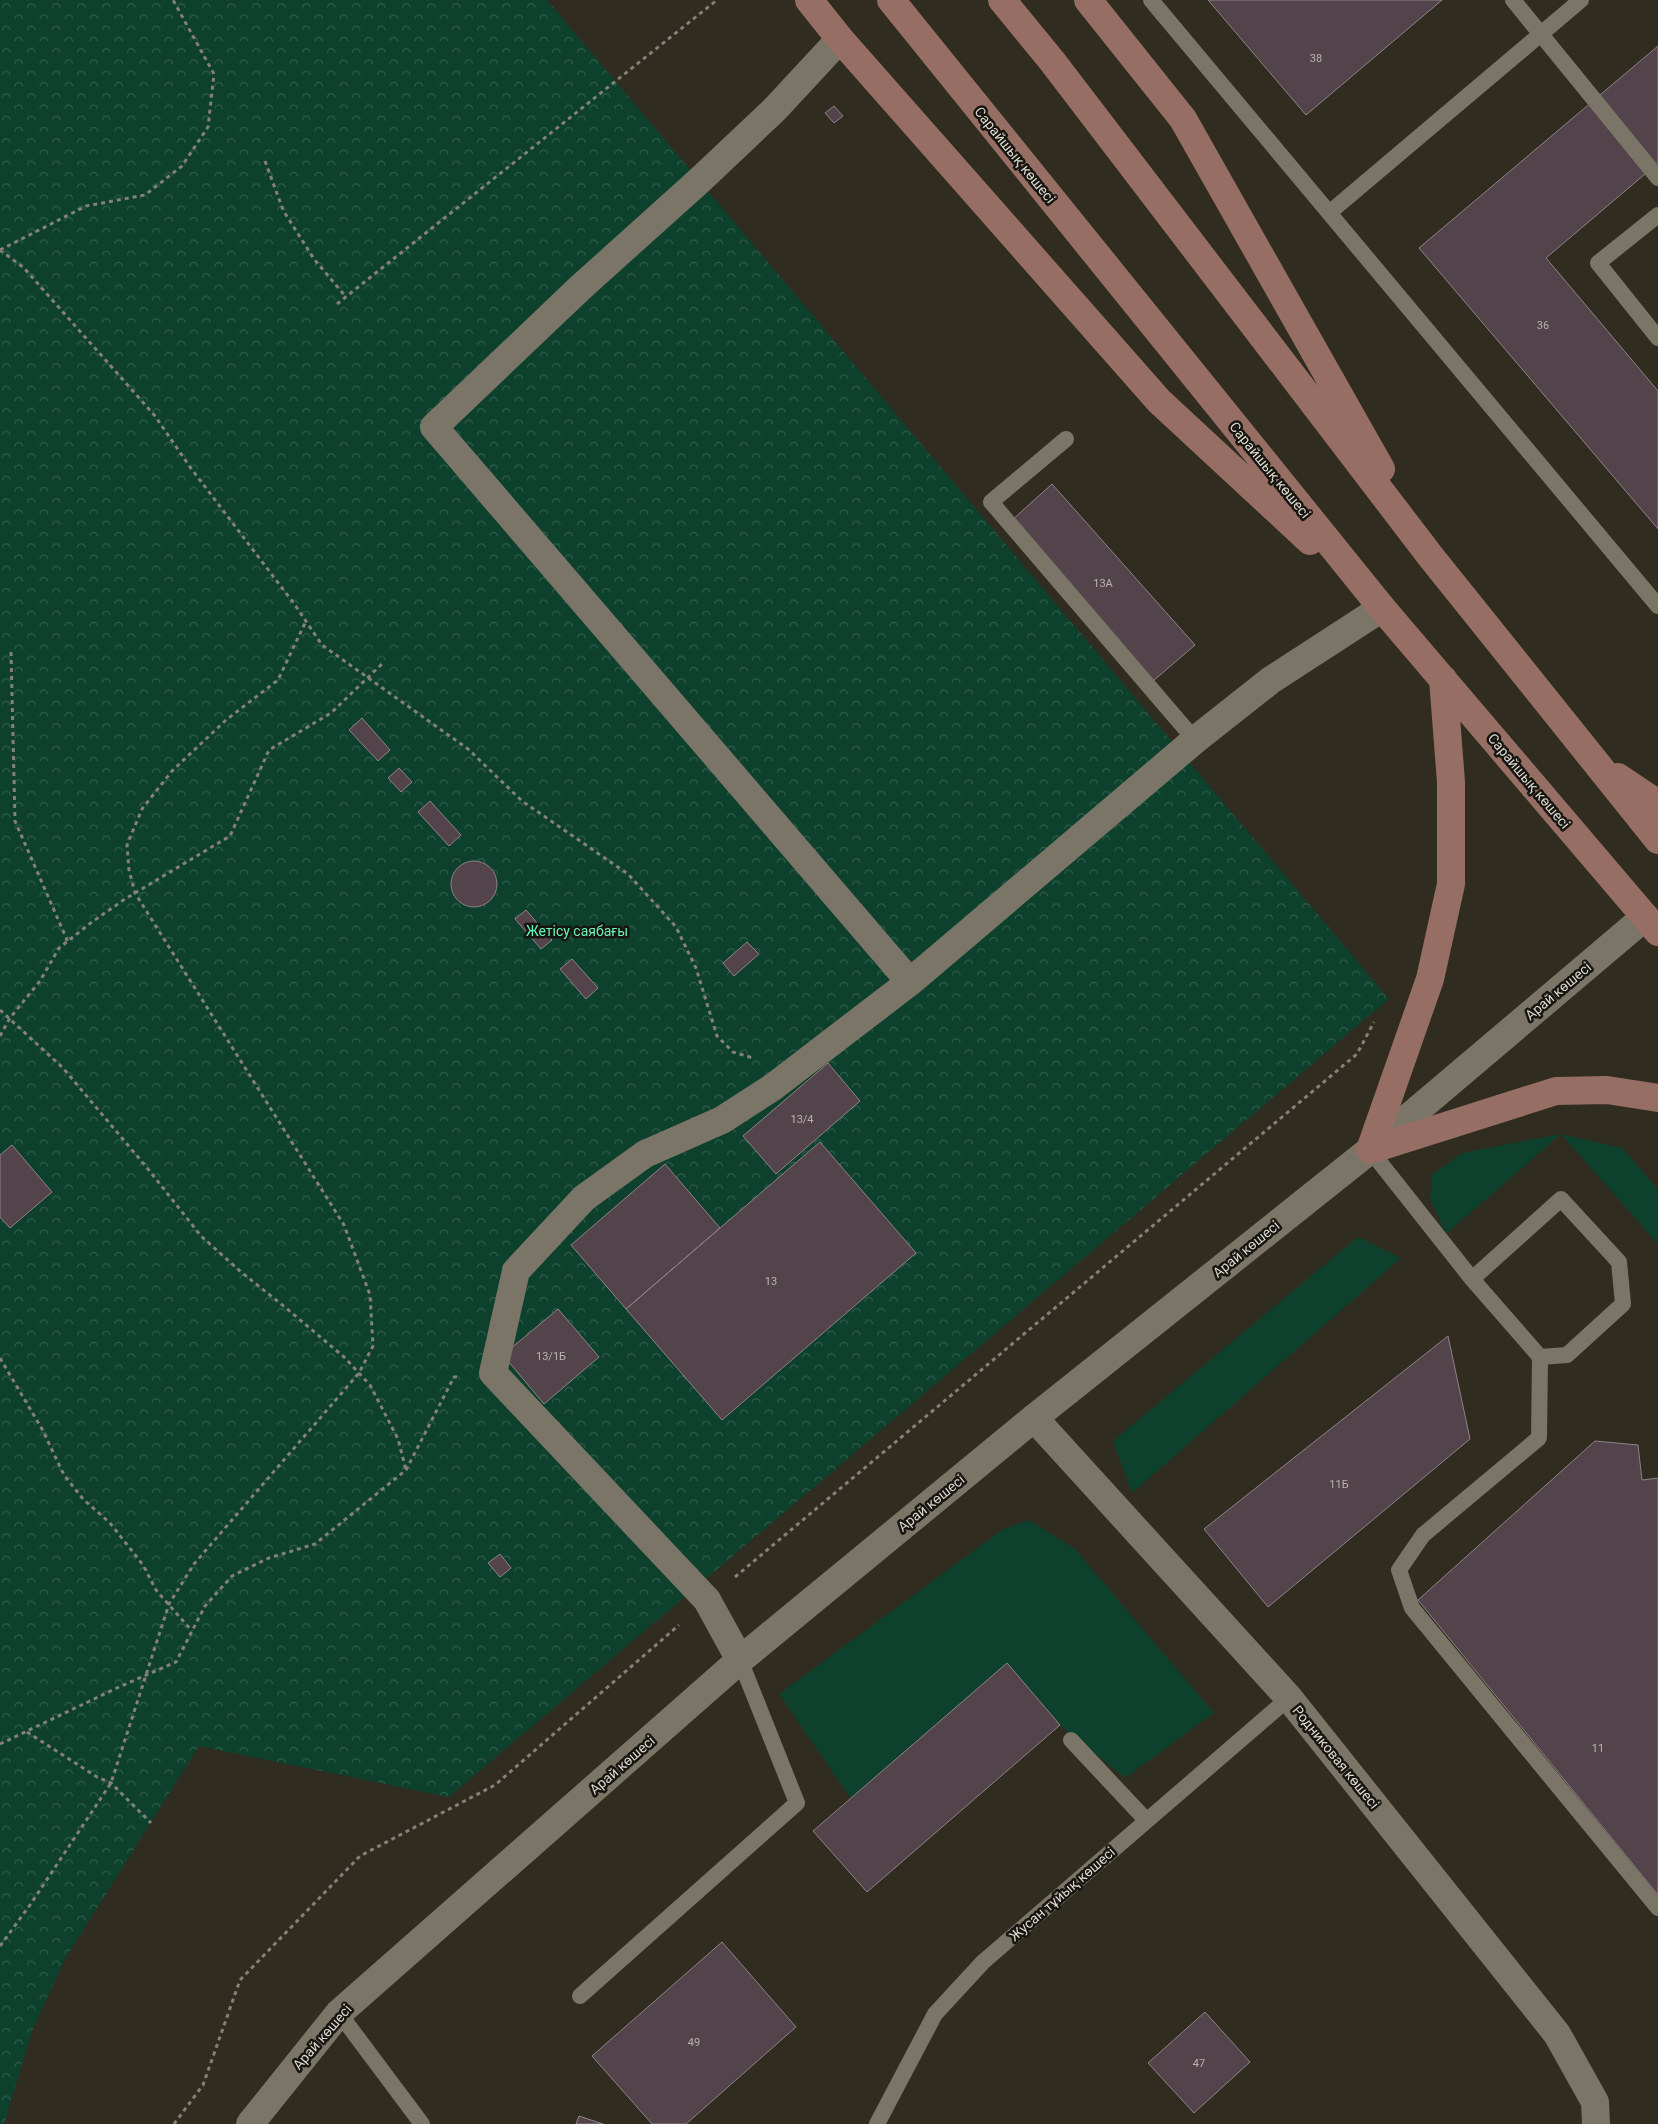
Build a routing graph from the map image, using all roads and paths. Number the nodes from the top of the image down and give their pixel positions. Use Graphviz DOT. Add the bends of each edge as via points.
graph roads {
  1 [pos="173,0"];
  2 [pos="718,0"];
  3 [pos="809,0"];
  4 [pos="891,0"];
  5 [pos="1002,0"];
  6 [pos="1088,0"];
  7 [pos="1151,0"];
  8 [pos="1512,0"];
  9 [pos="1581,0"];
  10 [pos="1541,33"];
  11 [pos="840,39"];
  12 [pos="265,161"];
  13 [pos="1658,178"];
  14 [pos="1329,213"];
  15 [pos="1658,215"];
  16 [pos="0,250"];
  17 [pos="346,297"];
  18 [pos="337,304"];
  19 [pos="1658,338"];
  20 [pos="1066,439"];
  21 [pos="1431,557"];
  22 [pos="1658,606"];
  23 [pos="1382,608"];
  24 [pos="306,621"];
  25 [pos="11,652"];
  26 [pos="384,662"];
  27 [pos="368,678"];
  28 [pos="1443,679"];
  29 [pos="1195,740"];
  30 [pos="1591,756"];
  31 [pos="1658,804"];
  32 [pos="1658,840"];
  33 [pos="136,893"];
  34 [pos="1654,918"];
  35 [pos="68,942"];
  36 [pos="910,982"];
  37 [pos="0,1010"];
  38 [pos="1379,1014"];
  39 [pos="10,1018"];
  40 [pos="0,1036"];
  41 [pos="794,1070"];
  42 [pos="1658,1098"];
  43 [pos="1370,1150"];
  44 [pos="1472,1278"];
  45 [pos="1540,1356"];
  46 [pos="0,1358"];
  47 [pos="359,1373"];
  48 [pos="493,1373"];
  49 [pos="1034,1418"];
  50 [pos="406,1470"];
  51 [pos="707,1600"];
  52 [pos="168,1604"];
  53 [pos="192,1631"];
  54 [pos="740,1660"];
  55 [pos="145,1675"];
  56 [pos="1289,1698"];
  57 [pos="27,1732"];
  58 [pos="1071,1740"];
  59 [pos="0,1744"];
  60 [pos="111,1783"];
  61 [pos="1146,1820"];
  62 [pos="151,1822"];
  63 [pos="1658,1908"];
  64 [pos="0,1946"];
  65 [pos="580,1996"];
  66 [pos="339,2013"];
  67 [pos="174,2124"];
  68 [pos="250,2124"];
  69 [pos="422,2124"];
  70 [pos="877,2124"];
  71 [pos="1596,2124"];
  1 -- 16 [label="path" via="214,74 208,127 182,166 145,195 86,206"];
  2 -- 17 [label="path"];
  3 -- 11 [label="main road"];
  4 -- 23 [label="main road, Сарайшық көшесі"];
  5 -- 21 [label="main road"];
  6 -- 21 [label="main road" via="1183,119"];
  7 -- 14 [label="lane"];
  8 -- 10 [label="lane"];
  9 -- 10 [label="lane"];
  10 -- 13 [label="lane"];
  10 -- 14 [label="lane"];
  11 -- 23 [label="main road" via="1159,401"];
  11 -- 36 [label="street" via="700,180 581,287 434,427"];
  12 -- 17 [label="path" via="283,210 314,259"];
  14 -- 22 [label="lane"];
  15 -- 19 [label="lane" via="1598,262"];
  16 -- 24 [label="path" via="24,268 155,416"];
  17 -- 18 [label="path"];
  20 -- 29 [label="lane" via="991,502"];
  21 -- 30 [label="main road"];
  23 -- 28 [label="main road, Сарайшық көшесі"];
  23 -- 29 [label="street" via="1271,680"];
  24 -- 27 [label="path" via="322,645"];
  24 -- 33 [label="path" via="278,680 226,720 172,771 142,809 127,845 128,870"];
  25 -- 35 [label="path" via="15,821"];
  26 -- 27 [label="path"];
  27 -- 33 [label="path" via="331,713 269,750 230,836"];
  27 -- 41 [label="path" via="468,749 522,801 628,874 676,927 696,968 717,1036 732,1052"];
  28 -- 34 [label="main road, Сарайшық көшесі"];
  28 -- 43 [label="main road" via="1451,782 1451,884 1430,979"];
  29 -- 36 [label="street"];
  30 -- 31 [label="main road"];
  30 -- 32 [label="main road"];
  33 -- 35 [label="path"];
  33 -- 47 [label="path" via="344,1225 370,1295 373,1346"];
  34 -- 43 [label="street, Арай көшесі"];
  35 -- 39 [label="path" via="59,948 40,981"];
  36 -- 41 [label="street"];
  37 -- 39 [label="path"];
  38 -- 51 [label="path" via="1358,1054"];
  39 -- 40 [label="path"];
  39 -- 47 [label="path" via="64,1068 200,1236"];
  41 -- 48 [label="street" via="722,1120 646,1154 584,1198 516,1271"];
  42 -- 43 [label="main road" via="1607,1090 1556,1091"];
  43 -- 44 [label="lane"];
  43 -- 49 [label="street, Арай көшесі"];
  44 -- 45 [label="lane"];
  44 -- 45 [label="lane" via="1561,1199 1619,1262 1623,1304 1567,1355"];
  45 -- 63 [label="lane" via="1539,1438 1424,1535 1399,1570 1412,1608"];
  46 -- 52 [label="path" via="42,1429 64,1475 83,1499 110,1523"];
  47 -- 50 [label="path" via="370,1385 398,1439"];
  47 -- 52 [label="path" via="194,1564"];
  48 -- 50 [label="path" via="454,1377"];
  48 -- 51 [label="street"];
  49 -- 54 [label="street, Арай көшесі"];
  49 -- 56 [label="street, Родниковая көшесі"];
  50 -- 53 [label="path" via="315,1544 269,1558 232,1576 205,1606"];
  51 -- 54 [label="street"];
  51 -- 67 [label="path" via="495,1785 360,1856 240,1980 203,2085"];
  52 -- 53 [label="path"];
  52 -- 55 [label="path"];
  53 -- 55 [label="path" via="176,1662"];
  54 -- 65 [label="lane" via="797,1803"];
  54 -- 66 [label="street, Арай көшесі"];
  55 -- 57 [label="path"];
  55 -- 60 [label="path"];
  56 -- 61 [label="lane, Жусан тұйық көшесі"];
  56 -- 71 [label="street, Родниковая көшесі" via="1557,2034 1595,2102"];
  57 -- 59 [label="path"];
  57 -- 60 [label="path"];
  58 -- 61 [label="lane"];
  60 -- 62 [label="path"];
  60 -- 64 [label="path"];
  61 -- 70 [label="lane, Жусан тұйық көшесі" via="983,1962 935,2014"];
  66 -- 68 [label="street, Арай көшесі"];
  66 -- 69 [label="lane"];
}
